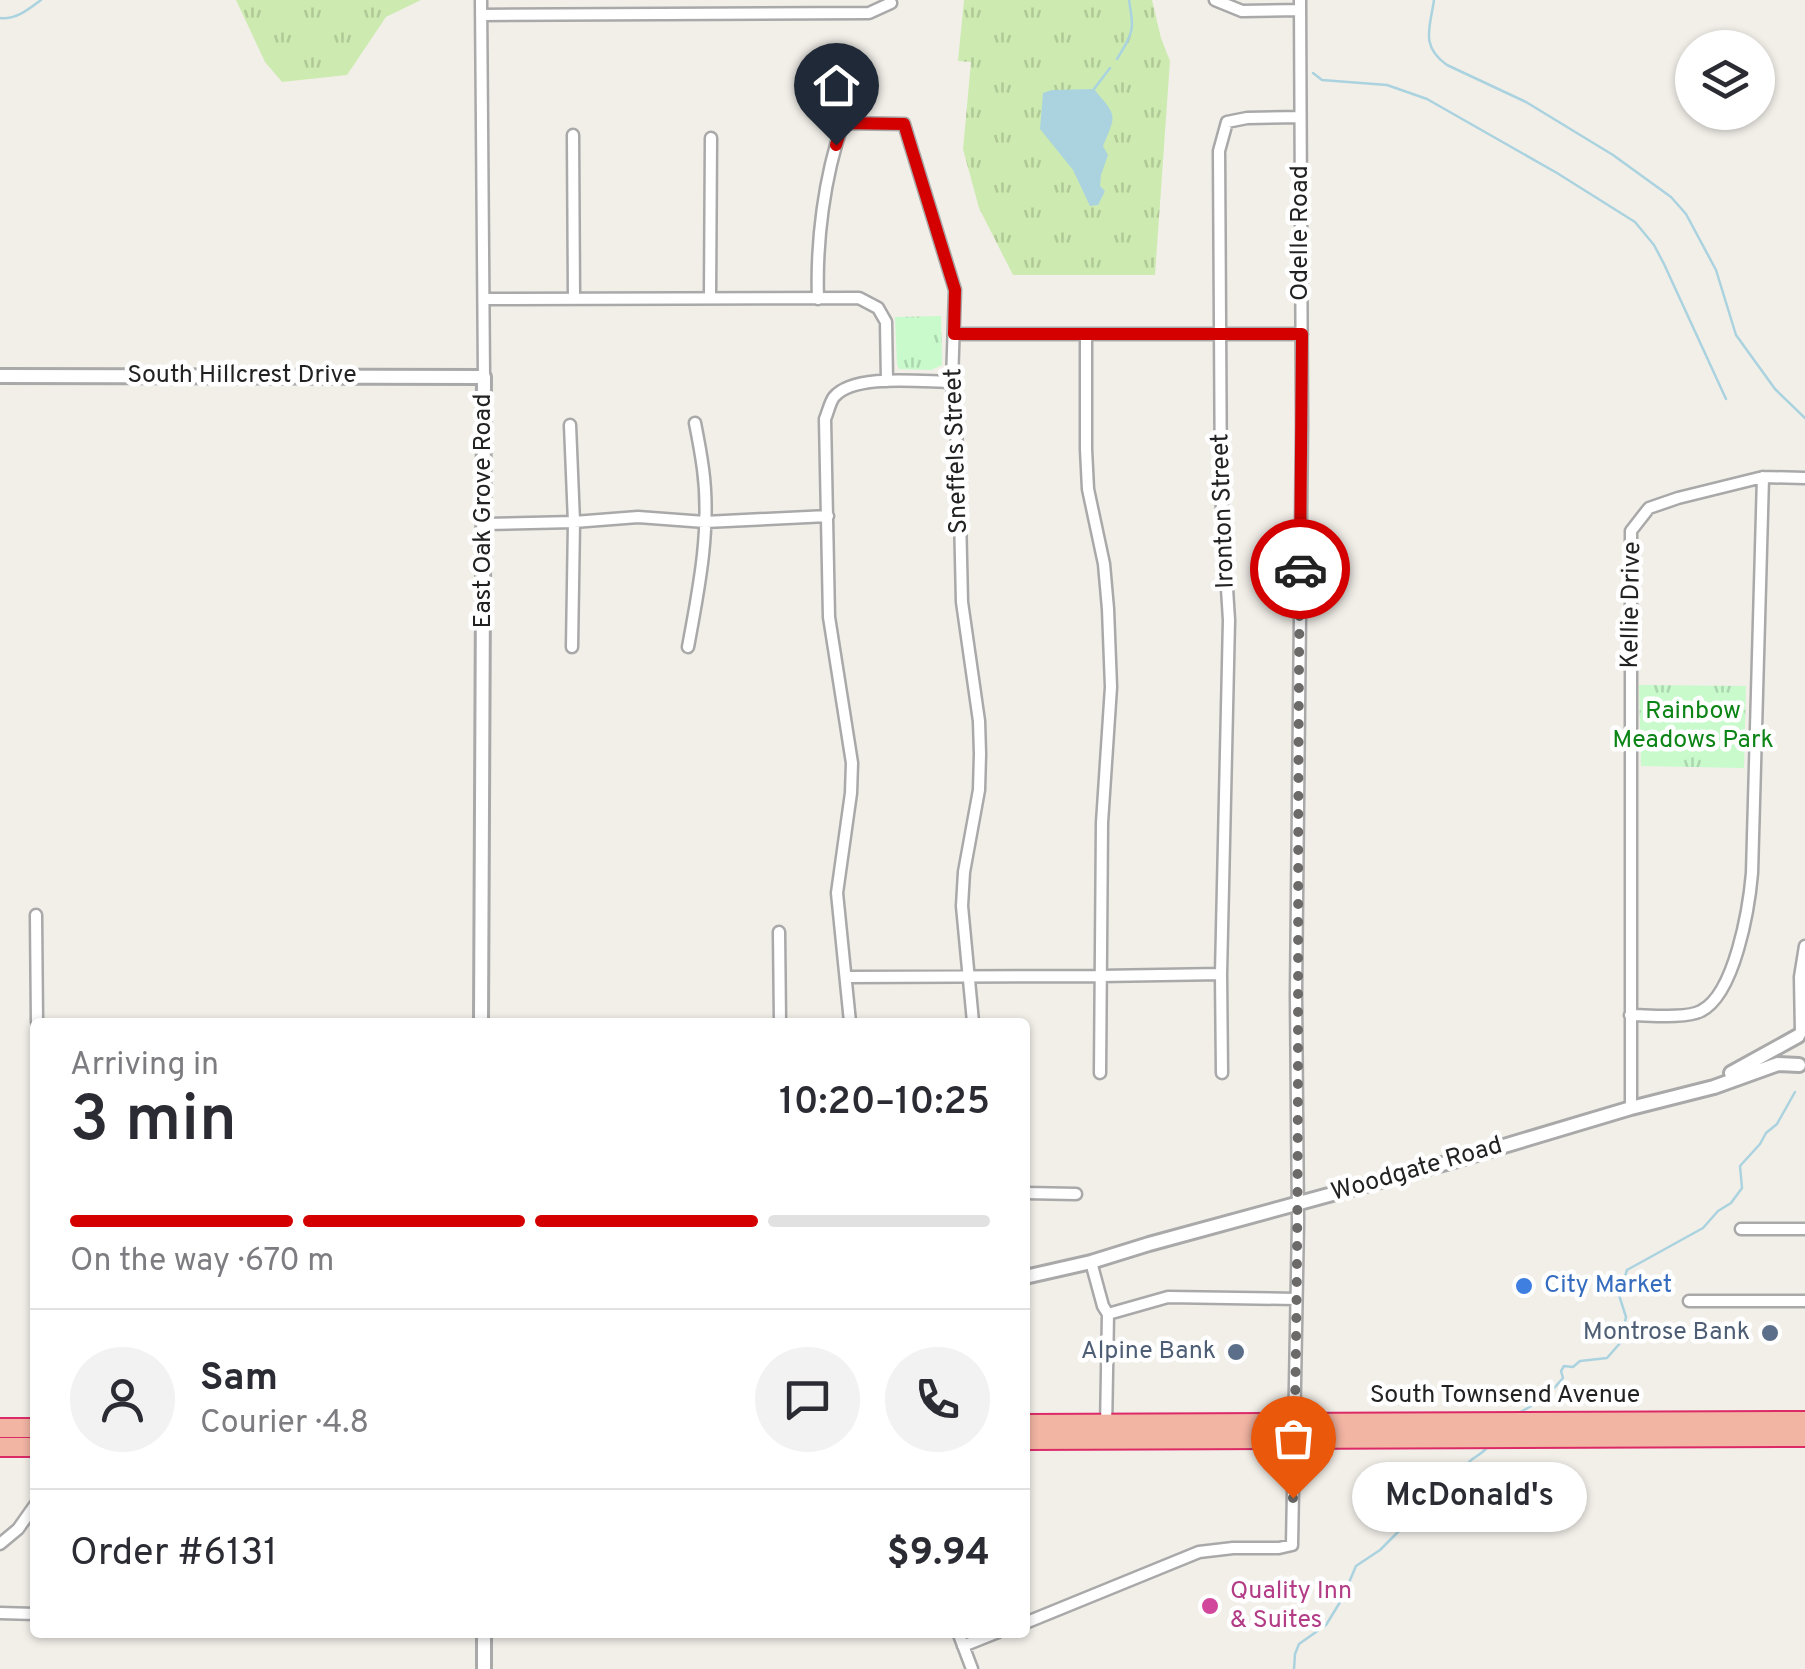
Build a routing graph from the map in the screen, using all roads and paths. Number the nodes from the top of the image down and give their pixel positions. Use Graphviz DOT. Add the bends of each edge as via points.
graph roads {
  1 [pos="481,0"];
  2 [pos="559,0"];
  3 [pos="1215,0"];
  4 [pos="891,3"];
  5 [pos="1300,5"];
  6 [pos="559,14"];
  7 [pos="481,15"];
  8 [pos="1300,117"];
  9 [pos="573,135"];
  10 [pos="711,138"];
  11 [pos="710,297"];
  12 [pos="574,298"];
  13 [pos="818,299"];
  14 [pos="484,300"];
  15 [pos="1219,333"];
  16 [pos="954,334"];
  17 [pos="1086,334"];
  18 [pos="1302,334"];
  19 [pos="0,376"];
  20 [pos="484,377"];
  21 [pos="887,381"];
  22 [pos="952,382"];
  23 [pos="695,423"];
  24 [pos="570,426"];
  25 [pos="1763,477"];
  26 [pos="1805,478"];
  27 [pos="828,516"];
  28 [pos="574,522"];
  29 [pos="705,522"];
  30 [pos="484,524"];
  31 [pos="688,646"];
  32 [pos="572,647"];
  33 [pos="36,915"];
  34 [pos="779,932"];
  35 [pos="1805,946"];
  36 [pos="1221,974"];
  37 [pos="1101,976"];
  38 [pos="846,977"];
  39 [pos="969,977"];
  40 [pos="1630,1015"];
  41 [pos="37,1018"];
  42 [pos="481,1018"];
  43 [pos="780,1018"];
  44 [pos="850,1018"];
  45 [pos="973,1018"];
  46 [pos="1801,1033"];
  47 [pos="1803,1069"];
  48 [pos="1222,1073"];
  49 [pos="1100,1074"];
  50 [pos="1693,1092"];
  51 [pos="1630,1108"];
  52 [pos="1030,1192"];
  53 [pos="1076,1194"];
  54 [pos="1297,1204"];
  55 [pos="1805,1229"];
  56 [pos="1741,1230"];
  57 [pos="1091,1262"];
  58 [pos="1030,1276"];
  59 [pos="1296,1299"];
  60 [pos="1690,1301"];
  61 [pos="1805,1301"];
  62 [pos="1108,1314"];
  63 [pos="1805,1421"];
  64 [pos="1030,1424"];
  65 [pos="0,1428"];
  66 [pos="30,1428"];
  67 [pos="1450,1430"];
  68 [pos="1294,1431"];
  69 [pos="1106,1432"];
  70 [pos="1805,1437"];
  71 [pos="1030,1440"];
  72 [pos="0,1447"];
  73 [pos="30,1447"];
  74 [pos="30,1512"];
  75 [pos="0,1544"];
  76 [pos="0,1612"];
  77 [pos="30,1614"];
  78 [pos="1030,1620"];
  79 [pos="484,1638"];
  80 [pos="960,1638"];
  81 [pos="983,1638"];
  82 [pos="963,1646"];
  83 [pos="484,1669"];
  84 [pos="972,1669"];
  1 -- 7 [label="street, East Oak Grove Road"];
  2 -- 6 [label="street"];
  3 -- 5 [label="street" via="1242,10"];
  4 -- 6 [label="street" via="869,13"];
  5 -- 8 [label="street, Odelle Road"];
  6 -- 7 [label="street"];
  7 -- 14 [label="street, East Oak Grove Road"];
  8 -- 15 [label="street, Ironton Street" via="1227,122 1219,151"];
  8 -- 18 [label="street, Odelle Road"];
  9 -- 12 [label="street"];
  10 -- 11 [label="street"];
  11 -- 12 [label="street"];
  11 -- 13 [label="street"];
  12 -- 14 [label="street"];
  13 -- 16 [label="street, Sneffels Street" via="816,254 843,123 904,124 955,290"];
  13 -- 21 [label="street" via="859,298 878,308 886,322"];
  14 -- 20 [label="street, East Oak Grove Road"];
  15 -- 17 [label="street"];
  15 -- 18 [label="street"];
  15 -- 36 [label="street, Ironton Street" via="1229,620"];
  16 -- 17 [label="street"];
  16 -- 22 [label="street, Sneffels Street"];
  17 -- 37 [label="street" via="1088,490 1104,564 1110,687"];
  18 -- 54 [label="street, Odelle Road"];
  19 -- 20 [label="street, South Hillcrest Drive"];
  20 -- 30 [label="street, East Oak Grove Road"];
  21 -- 22 [label="street"];
  21 -- 27 [label="street" via="862,382 832,398 825,419"];
  22 -- 39 [label="street, Sneffels Street" via="962,602 980,754 962,906"];
  23 -- 29 [label="street"];
  24 -- 28 [label="street"];
  25 -- 26 [label="street, Kellie Drive"];
  25 -- 40 [label="street" via="1752,873 1742,942 1716,1000 1698,1014"];
  25 -- 40 [label="street, Kellie Drive" via="1649,508 1631,532"];
  27 -- 29 [label="street"];
  27 -- 38 [label="street" via="829,617 852,763 837,893"];
  28 -- 29 [label="street"];
  28 -- 30 [label="street"];
  28 -- 32 [label="street"];
  29 -- 31 [label="street"];
  30 -- 42 [label="street, East Oak Grove Road"];
  33 -- 41 [label="street"];
  34 -- 43 [label="street"];
  35 -- 46 [label="street"];
  36 -- 37 [label="street"];
  36 -- 48 [label="street, Ironton Street"];
  37 -- 39 [label="street"];
  37 -- 49 [label="street"];
  38 -- 39 [label="street"];
  38 -- 44 [label="street"];
  39 -- 45 [label="street, Sneffels Street"];
  40 -- 51 [label="street, Kellie Drive"];
  46 -- 47 [label="street" via="1793,1054"];
  46 -- 50 [label="street, Woodgate Road"];
  47 -- 50 [label="street, Woodgate Road" via="1778,1064"];
  50 -- 51 [label="street, Woodgate Road"];
  51 -- 54 [label="street, Woodgate Road"];
  52 -- 53 [label="street"];
  54 -- 57 [label="street, Woodgate Road"];
  54 -- 59 [label="street, Odelle Road"];
  55 -- 56 [label="street"];
  57 -- 58 [label="street, Woodgate Road"];
  57 -- 62 [label="street"];
  59 -- 62 [label="street" via="1168,1298"];
  59 -- 68 [label="street, Odelle Road"];
  60 -- 61 [label="street"];
  62 -- 69 [label="street"];
  63 -- 67 [label="highway, South Townsend Avenue" via="1542,1422"];
  64 -- 69 [label="highway, South Townsend Avenue"];
  65 -- 66 [label="highway"];
  67 -- 68 [label="highway, South Townsend Avenue"];
  67 -- 70 [label="highway, South Townsend Avenue" via="1526,1438"];
  68 -- 69 [label="highway, South Townsend Avenue"];
  68 -- 78 [label="street, Odelle Road" via="1292,1546 1199,1552"];
  69 -- 71 [label="highway, South Townsend Avenue"];
  72 -- 73 [label="highway"];
  74 -- 75 [label="street"];
  76 -- 77 [label="street"];
  79 -- 83 [label="street"];
  80 -- 82 [label="street"];
  81 -- 82 [label="street"];
  82 -- 84 [label="street"];
}
